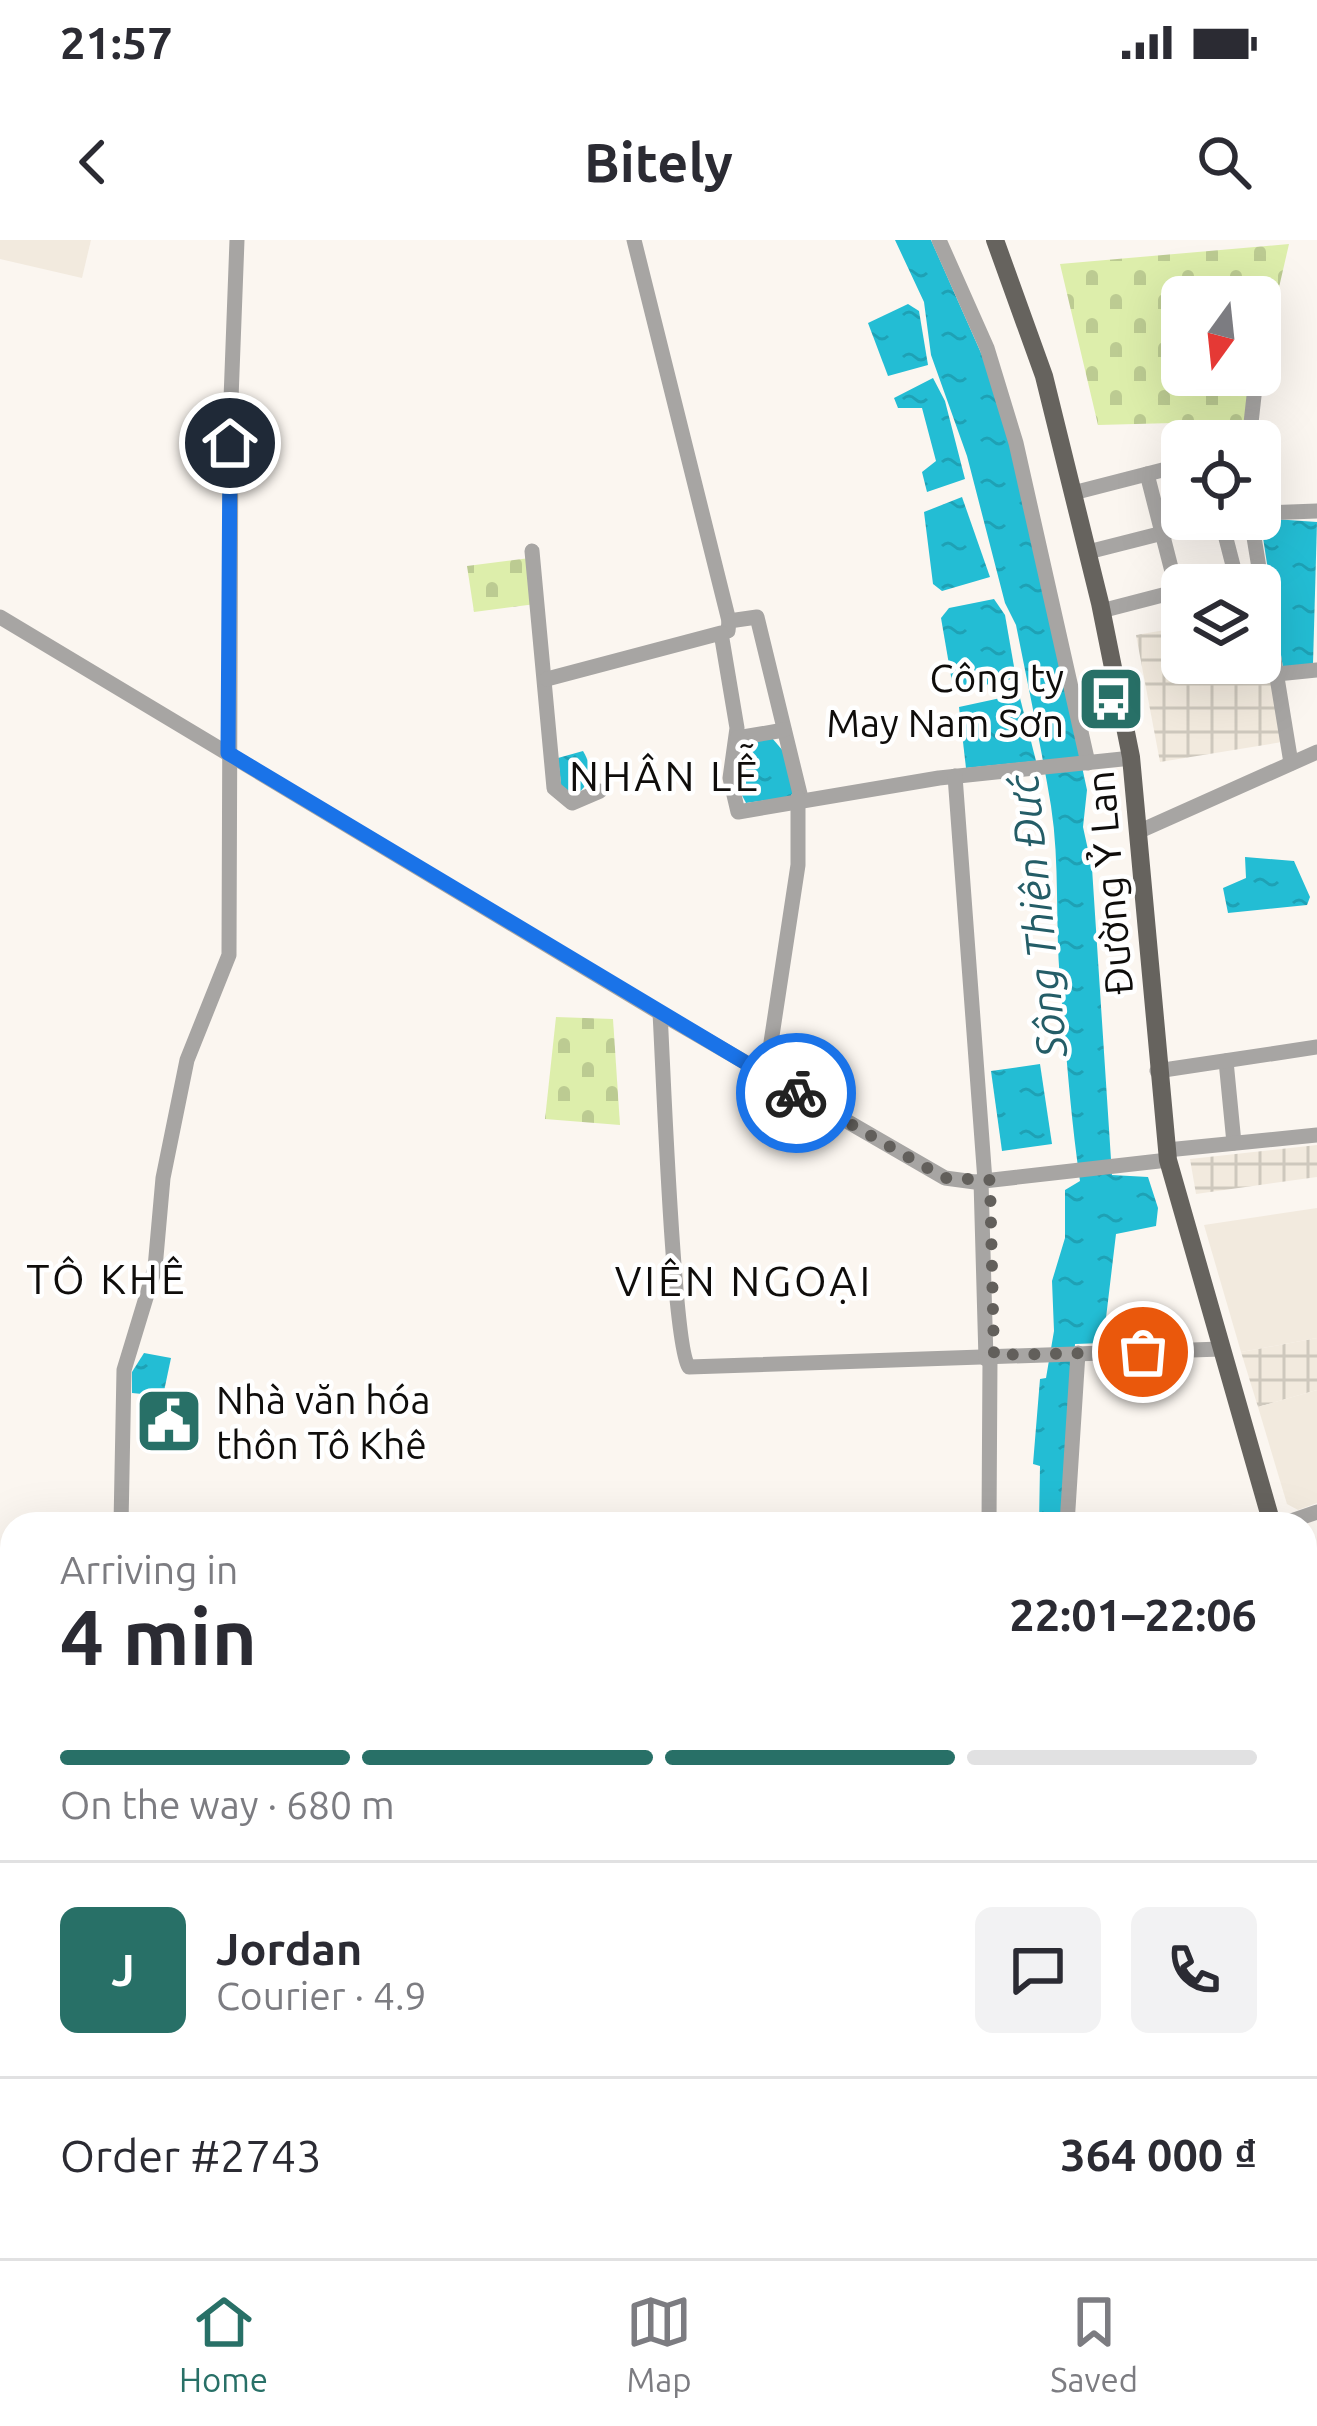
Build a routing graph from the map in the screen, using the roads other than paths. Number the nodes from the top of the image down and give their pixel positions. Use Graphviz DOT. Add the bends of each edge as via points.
graph roads {
  1 [pos="237,240"];
  2 [pos="634,240"];
  3 [pos="939,240"];
  4 [pos="994,240"];
  5 [pos="1161,470"];
  6 [pos="1147,474"];
  7 [pos="1073,493"];
  8 [pos="1317,511"];
  9 [pos="1281,512"];
  10 [pos="1161,529"];
  11 [pos="1161,533"];
  12 [pos="532,551"];
  13 [pos="1088,552"];
  14 [pos="1161,595"];
  15 [pos="1101,611"];
  16 [pos="0,617"];
  17 [pos="725,627"];
  18 [pos="1317,670"];
  19 [pos="1281,674"];
  20 [pos="547,679"];
  21 [pos="1278,684"];
  22 [pos="784,730"];
  23 [pos="737,738"];
  24 [pos="1317,752"];
  25 [pos="228,753"];
  26 [pos="1132,758"];
  27 [pos="1088,763"];
  28 [pos="1291,763"];
  29 [pos="955,776"];
  30 [pos="600,791"];
  31 [pos="799,798"];
  32 [pos="1140,831"];
  33 [pos="659,1013"];
  34 [pos="1317,1048"];
  35 [pos="1226,1061"];
  36 [pos="1157,1071"];
  37 [pos="766,1075"];
  38 [pos="1317,1135"];
  39 [pos="1234,1143"];
  40 [pos="1168,1155"];
  41 [pos="985,1181"];
  42 [pos="1221,1349"];
  43 [pos="1078,1353"];
  44 [pos="990,1358"];
  45 [pos="121,1512"];
  46 [pos="989,1512"];
  47 [pos="1068,1512"];
  48 [pos="1269,1512"];
  1 -- 25 [label="street"];
  2 -- 17 [label="street"];
  3 -- 27 [label="street" via="987,348 1016,443"];
  4 -- 7 [label="main road, Đường Ỷ Lan" via="1044,376"];
  5 -- 6 [label="street"];
  6 -- 7 [label="street"];
  6 -- 10 [label="street"];
  7 -- 13 [label="main road, Đường Ỷ Lan"];
  8 -- 9 [label="street"];
  11 -- 13 [label="street"];
  12 -- 20 [label="street"];
  13 -- 15 [label="main road, Đường Ỷ Lan"];
  14 -- 15 [label="street"];
  15 -- 26 [label="main road, Đường Ỷ Lan"];
  16 -- 25 [label="street"];
  17 -- 20 [label="street"];
  17 -- 22 [label="street" via="757,617"];
  17 -- 23 [label="street"];
  18 -- 19 [label="street"];
  20 -- 30 [label="street" via="556,793 572,803"];
  21 -- 28 [label="street"];
  22 -- 23 [label="street"];
  22 -- 31 [label="street"];
  23 -- 31 [label="street" via="730,778 738,812"];
  24 -- 28 [label="street"];
  25 -- 33 [label="street"];
  25 -- 45 [label="street" via="229,955 187,1060 153,1278 124,1370"];
  26 -- 27 [label="street"];
  26 -- 32 [label="main road, Đường Ỷ Lan"];
  27 -- 29 [label="street"];
  28 -- 32 [label="street"];
  29 -- 31 [label="street"];
  29 -- 41 [label="street"];
  31 -- 37 [label="street" via="798,865"];
  32 -- 36 [label="main road, Đường Ỷ Lan"];
  33 -- 37 [label="street"];
  33 -- 44 [label="street" via="686,1365"];
  34 -- 35 [label="street"];
  35 -- 36 [label="street"];
  35 -- 39 [label="street"];
  36 -- 40 [label="main road, Đường Ỷ Lan"];
  37 -- 41 [label="street" via="945,1178"];
  38 -- 39 [label="street"];
  39 -- 40 [label="street"];
  40 -- 41 [label="street"];
  40 -- 42 [label="main road, Đường Ỷ Lan"];
  41 -- 44 [label="street"];
  42 -- 43 [label="street"];
  42 -- 48 [label="main road, Đường Ỷ Lan"];
  43 -- 44 [label="street"];
  43 -- 47 [label="street"];
  44 -- 46 [label="street"];
}
